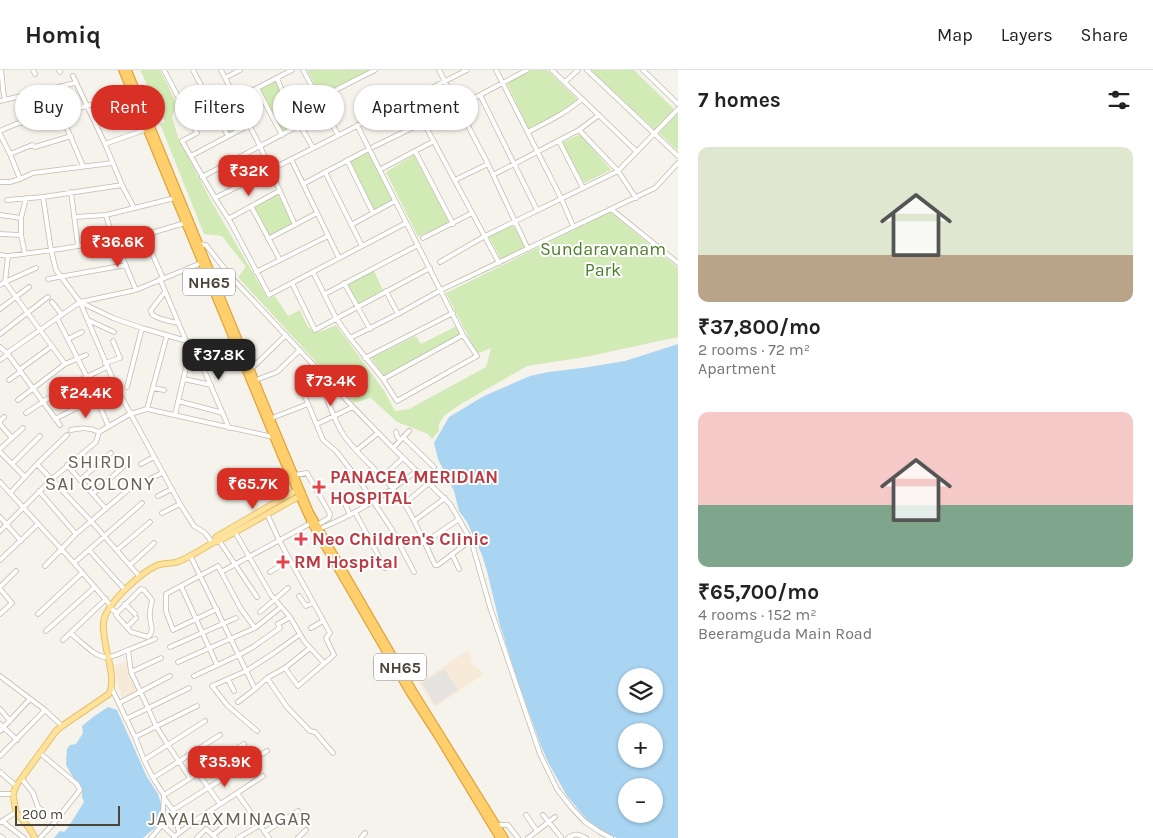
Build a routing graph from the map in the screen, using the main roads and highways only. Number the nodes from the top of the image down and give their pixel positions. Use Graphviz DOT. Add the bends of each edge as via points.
graph roads {
  1 [pos="122,70"];
  2 [pos="128,70"];
  3 [pos="159,150"];
  4 [pos="162,159"];
  5 [pos="257,390"];
  6 [pos="260,398"];
  7 [pos="297,494"];
  8 [pos="316,526"];
  9 [pos="215,541"];
  10 [pos="346,580"];
  11 [pos="34,838"];
  12 [pos="499,838"];
  13 [pos="505,838"];
  1 -- 3 [label="highway, NH65"];
  2 -- 3 [label="highway, NH65"];
  3 -- 4 [label="highway, NH65"];
  4 -- 5 [label="highway, NH65" via="185,223"];
  4 -- 5 [label="highway, NH65" via="256,380"];
  5 -- 6 [label="highway, NH65"];
  6 -- 7 [label="highway, NH65"];
  6 -- 8 [label="highway, NH65" via="272,418"];
  7 -- 8 [label="highway, NH65"];
  7 -- 9 [label="main road"];
  7 -- 9 [label="main road"];
  8 -- 10 [label="highway, NH65"];
  8 -- 10 [label="highway, NH65"];
  9 -- 11 [label="main road" via="178,562 158,565 140,577 105,616 103,624 112,689 56,731 13,794 16,812"];
  10 -- 12 [label="highway, NH65" via="409,692"];
  10 -- 13 [label="highway, NH65"];
}
